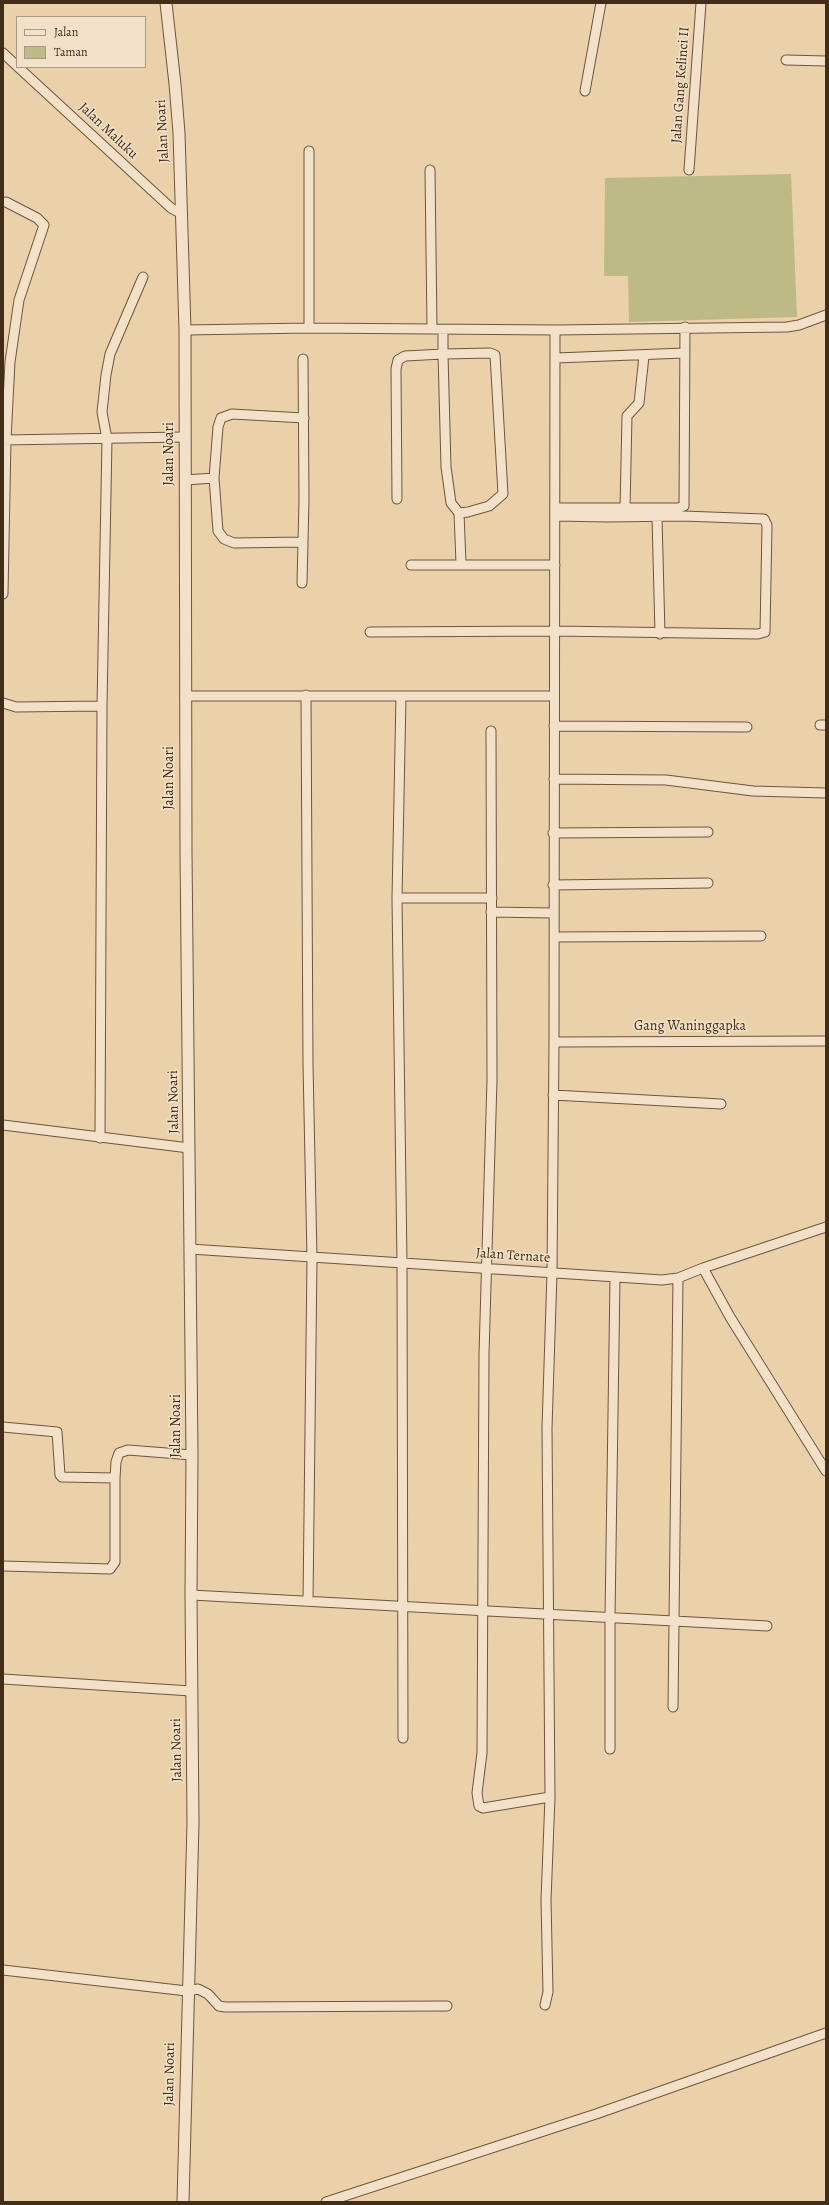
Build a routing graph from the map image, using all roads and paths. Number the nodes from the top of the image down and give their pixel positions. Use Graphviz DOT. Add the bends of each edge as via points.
graph roads {
  1 [pos="166,3"];
  2 [pos="601,3"];
  3 [pos="701,3"];
  4 [pos="3,54"];
  5 [pos="786,60"];
  6 [pos="826,61"];
  7 [pos="16,66"];
  8 [pos="18,68"];
  9 [pos="585,91"];
  10 [pos="309,151"];
  11 [pos="430,170"];
  12 [pos="689,170"];
  13 [pos="6,202"];
  14 [pos="182,214"];
  15 [pos="143,277"];
  16 [pos="826,315"];
  17 [pos="309,328"];
  18 [pos="432,329"];
  19 [pos="685,329"];
  20 [pos="185,330"];
  21 [pos="443,330"];
  22 [pos="556,330"];
  23 [pos="684,351"];
  24 [pos="443,354"];
  25 [pos="644,356"];
  26 [pos="556,358"];
  27 [pos="303,359"];
  28 [pos="304,418"];
  29 [pos="185,437"];
  30 [pos="107,439"];
  31 [pos="5,440"];
  32 [pos="214,478"];
  33 [pos="185,480"];
  34 [pos="397,499"];
  35 [pos="625,509"];
  36 [pos="556,512"];
  37 [pos="459,513"];
  38 [pos="657,517"];
  39 [pos="302,542"];
  40 [pos="461,564"];
  41 [pos="411,565"];
  42 [pos="555,565"];
  43 [pos="302,583"];
  44 [pos="3,594"];
  45 [pos="555,631"];
  46 [pos="370,632"];
  47 [pos="660,634"];
  48 [pos="306,695"];
  49 [pos="185,696"];
  50 [pos="401,696"];
  51 [pos="554,696"];
  52 [pos="3,703"];
  53 [pos="102,706"];
  54 [pos="554,726"];
  55 [pos="747,727"];
  56 [pos="491,731"];
  57 [pos="554,779"];
  58 [pos="826,793"];
  59 [pos="708,832"];
  60 [pos="553,833"];
  61 [pos="708,883"];
  62 [pos="553,885"];
  63 [pos="397,898"];
  64 [pos="492,898"];
  65 [pos="491,912"];
  66 [pos="553,913"];
  67 [pos="761,936"];
  68 [pos="554,937"];
  69 [pos="826,1040"];
  70 [pos="554,1042"];
  71 [pos="553,1095"];
  72 [pos="721,1104"];
  73 [pos="3,1125"];
  74 [pos="100,1138"];
  75 [pos="189,1148"];
  76 [pos="826,1227"];
  77 [pos="190,1249"];
  78 [pos="312,1258"];
  79 [pos="402,1263"];
  80 [pos="486,1268"];
  81 [pos="703,1268"];
  82 [pos="552,1273"];
  83 [pos="615,1278"];
  84 [pos="678,1278"];
  85 [pos="3,1427"];
  86 [pos="192,1455"];
  87 [pos="826,1471"];
  88 [pos="115,1478"];
  89 [pos="3,1566"];
  90 [pos="191,1595"];
  91 [pos="308,1601"];
  92 [pos="401,1606"];
  93 [pos="482,1611"];
  94 [pos="548,1615"];
  95 [pos="610,1617"];
  96 [pos="675,1620"];
  97 [pos="767,1626"];
  98 [pos="3,1679"];
  99 [pos="191,1691"];
  100 [pos="673,1707"];
  101 [pos="403,1738"];
  102 [pos="610,1750"];
  103 [pos="550,1797"];
  104 [pos="3,1970"];
  105 [pos="187,1991"];
  106 [pos="545,2004"];
  107 [pos="446,2006"];
  108 [pos="826,2033"];
  109 [pos="182,2202"];
  110 [pos="326,2202"];
  1 -- 14 [label="street, Jalan Noari" via="176,84"];
  2 -- 9 [label="street"];
  3 -- 12 [label="street, Jalan Gang Kelinci II"];
  4 -- 7 [label="street, Jalan Maluku"];
  5 -- 6 [label="street"];
  8 -- 14 [label="street, Jalan Maluku" via="171,208"];
  10 -- 17 [label="street"];
  11 -- 18 [label="street"];
  13 -- 31 [label="street" via="37,218 44,225 19,300 10,362"];
  14 -- 20 [label="street, Jalan Noari"];
  15 -- 30 [label="street" via="110,354 102,412"];
  16 -- 19 [label="street" via="787,327"];
  17 -- 18 [label="street"];
  17 -- 20 [label="street"];
  18 -- 21 [label="street"];
  19 -- 22 [label="street"];
  19 -- 23 [label="street"];
  20 -- 29 [label="street, Jalan Noari"];
  21 -- 22 [label="street"];
  21 -- 24 [label="street"];
  22 -- 26 [label="street"];
  23 -- 25 [label="street"];
  23 -- 35 [label="street" via="684,506"];
  24 -- 34 [label="street" via="405,356 397,362"];
  24 -- 37 [label="street" via="448,487 451,503"];
  24 -- 37 [label="street" via="493,353 497,362 503,494 489,506"];
  25 -- 26 [label="street"];
  25 -- 35 [label="street" via="639,403 627,416"];
  26 -- 36 [label="street"];
  27 -- 28 [label="street"];
  28 -- 32 [label="street" via="232,414 221,418"];
  28 -- 39 [label="street"];
  29 -- 30 [label="street"];
  29 -- 33 [label="street, Jalan Noari"];
  30 -- 31 [label="street"];
  30 -- 53 [label="street"];
  31 -- 44 [label="street"];
  32 -- 33 [label="street"];
  32 -- 39 [label="street" via="218,531 224,539 234,543"];
  33 -- 49 [label="street, Jalan Noari"];
  35 -- 36 [label="street"];
  36 -- 38 [label="street"];
  36 -- 42 [label="street"];
  37 -- 40 [label="street"];
  38 -- 47 [label="street"];
  38 -- 47 [label="street" via="761,519 766,521 767,525 764,632"];
  39 -- 43 [label="street"];
  40 -- 41 [label="street"];
  40 -- 42 [label="street"];
  42 -- 45 [label="street"];
  45 -- 46 [label="street"];
  45 -- 47 [label="street"];
  45 -- 51 [label="street"];
  48 -- 49 [label="street"];
  48 -- 50 [label="street"];
  48 -- 78 [label="street"];
  49 -- 75 [label="street, Jalan Noari"];
  50 -- 51 [label="street"];
  50 -- 63 [label="street"];
  51 -- 54 [label="street"];
  52 -- 53 [label="street" via="16,707"];
  53 -- 74 [label="street"];
  54 -- 55 [label="street"];
  54 -- 57 [label="street"];
  56 -- 64 [label="street"];
  57 -- 58 [label="street" via="666,780 753,791"];
  57 -- 60 [label="street"];
  59 -- 60 [label="street"];
  60 -- 62 [label="street"];
  61 -- 62 [label="street"];
  62 -- 66 [label="street"];
  63 -- 64 [label="street"];
  63 -- 79 [label="street"];
  64 -- 65 [label="street"];
  65 -- 66 [label="street"];
  65 -- 80 [label="street" via="492,1080"];
  66 -- 68 [label="street"];
  67 -- 68 [label="street"];
  68 -- 70 [label="street"];
  69 -- 70 [label="street, Gang Waninggapka"];
  70 -- 71 [label="street"];
  71 -- 72 [label="street"];
  71 -- 82 [label="street"];
  73 -- 74 [label="street"];
  74 -- 75 [label="street"];
  75 -- 77 [label="street, Jalan Noari"];
  76 -- 81 [label="street, Jalan Ternate"];
  77 -- 78 [label="street, Jalan Ternate"];
  77 -- 86 [label="street, Jalan Noari"];
  78 -- 79 [label="street, Jalan Ternate"];
  78 -- 91 [label="street"];
  79 -- 80 [label="street, Jalan Ternate"];
  79 -- 92 [label="street"];
  80 -- 82 [label="street, Jalan Ternate"];
  80 -- 93 [label="street"];
  81 -- 84 [label="street, Jalan Ternate"];
  81 -- 87 [label="street"];
  82 -- 83 [label="street, Jalan Ternate"];
  82 -- 94 [label="street" via="547,1428"];
  83 -- 84 [label="street, Jalan Ternate"];
  83 -- 95 [label="street"];
  84 -- 96 [label="street"];
  85 -- 88 [label="street" via="57,1432 62,1477"];
  86 -- 88 [label="street" via="121,1451 117,1455"];
  86 -- 90 [label="street, Jalan Noari"];
  88 -- 89 [label="street" via="115,1562 112,1567 100,1570"];
  90 -- 91 [label="street"];
  90 -- 99 [label="street, Jalan Noari"];
  91 -- 92 [label="street"];
  92 -- 93 [label="street"];
  92 -- 101 [label="street"];
  93 -- 94 [label="street"];
  93 -- 103 [label="street" via="482,1752 477,1792 479,1806 500,1806"];
  94 -- 95 [label="street"];
  94 -- 103 [label="street"];
  95 -- 96 [label="street"];
  95 -- 102 [label="street"];
  96 -- 97 [label="street"];
  96 -- 100 [label="street"];
  98 -- 99 [label="street"];
  99 -- 105 [label="street, Jalan Noari" via="193,1823"];
  103 -- 106 [label="street" via="546,1900 548,1992"];
  104 -- 105 [label="street"];
  105 -- 107 [label="street" via="205,1991 215,2003 225,2007"];
  105 -- 109 [label="street, Jalan Noari"];
  108 -- 110 [label="street" via="596,2114"];
}
